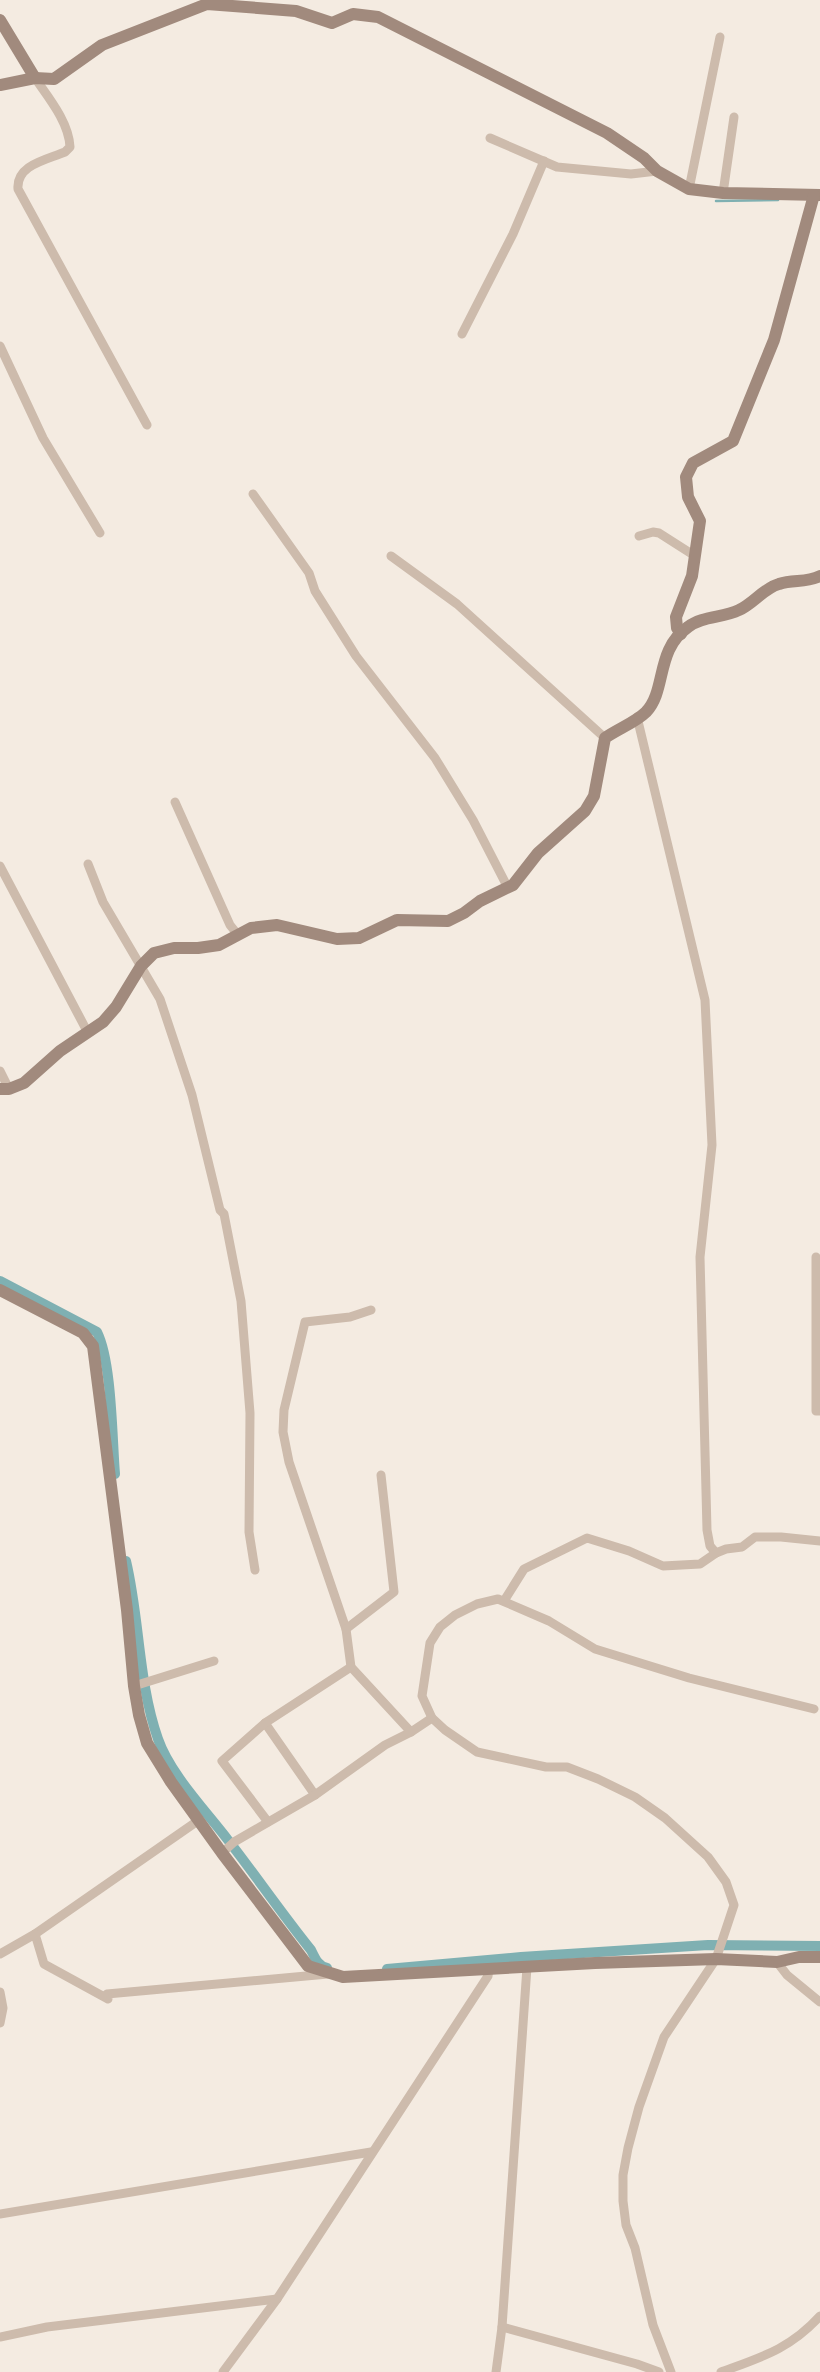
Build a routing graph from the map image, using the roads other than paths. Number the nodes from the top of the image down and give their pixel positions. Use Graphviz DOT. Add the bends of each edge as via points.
graph roads {
  1 [pos="0,20"];
  2 [pos="720,37"];
  3 [pos="35,78"];
  4 [pos="0,85"];
  5 [pos="734,117"];
  6 [pos="490,138"];
  7 [pos="544,161"];
  8 [pos="657,171"];
  9 [pos="689,189"];
  10 [pos="723,193"];
  11 [pos="814,199"];
  12 [pos="462,334"];
  13 [pos="0,346"];
  14 [pos="147,425"];
  15 [pos="254,494"];
  16 [pos="100,533"];
  17 [pos="639,536"];
  18 [pos="391,556"];
  19 [pos="695,556"];
  20 [pos="820,576"];
  21 [pos="681,634"];
  22 [pos="637,717"];
  23 [pos="605,738"];
  24 [pos="175,802"];
  25 [pos="88,864"];
  26 [pos="0,866"];
  27 [pos="508,888"];
  28 [pos="238,935"];
  29 [pos="141,967"];
  30 [pos="88,1033"];
  31 [pos="0,1071"];
  32 [pos="4,1089"];
  33 [pos="816,1257"];
  34 [pos="0,1290"];
  35 [pos="371,1310"];
  36 [pos="820,1411"];
  37 [pos="381,1475"];
  38 [pos="820,1541"];
  39 [pos="716,1553"];
  40 [pos="255,1570"];
  41 [pos="504,1601"];
  42 [pos="346,1629"];
  43 [pos="214,1661"];
  44 [pos="351,1667"];
  45 [pos="140,1685"];
  46 [pos="814,1709"];
  47 [pos="432,1718"];
  48 [pos="265,1723"];
  49 [pos="411,1732"];
  50 [pos="314,1795"];
  51 [pos="199,1820"];
  52 [pos="268,1822"];
  53 [pos="228,1847"];
  54 [pos="35,1934"];
  55 [pos="719,1949"];
  56 [pos="0,1954"];
  57 [pos="820,1957"];
  58 [pos="777,1962"];
  59 [pos="527,1967"];
  60 [pos="489,1969"];
  61 [pos="330,1974"];
  62 [pos="0,1992"];
  63 [pos="820,2002"];
  64 [pos="0,2023"];
  65 [pos="371,2152"];
  66 [pos="0,2214"];
  67 [pos="277,2298"];
  68 [pos="820,2316"];
  69 [pos="502,2328"];
  70 [pos="0,2337"];
  71 [pos="223,2372"];
  72 [pos="496,2372"];
  73 [pos="659,2372"];
  74 [pos="671,2372"];
  75 [pos="721,2372"];
  1 -- 3 [label="street"];
  2 -- 9 [label="street"];
  3 -- 4 [label="street"];
  3 -- 8 [label="street" via="54,79 102,46 207,4 296,11 332,23 353,14 378,17 607,133"];
  3 -- 14 [label="street" via="56,108 70,147 25,169 17,180 18,189"];
  5 -- 10 [label="street"];
  6 -- 7 [label="street"];
  7 -- 8 [label="street" via="557,167 631,174"];
  7 -- 12 [label="street"];
  8 -- 9 [label="street"];
  9 -- 10 [label="street"];
  10 -- 11 [label="street"];
  11 -- 19 [label="street" via="774,340 733,441 694,464 686,477 688,496 700,521"];
  13 -- 16 [label="street" via="43,438"];
  15 -- 27 [label="street" via="309,573 356,656 435,758"];
  17 -- 19 [label="street" via="659,533"];
  18 -- 23 [label="street" via="457,604"];
  19 -- 21 [label="street" via="676,617"];
  20 -- 21 [label="street" via="775,585 742,609 702,620"];
  21 -- 22 [label="street" via="670,645 656,697"];
  22 -- 23 [label="street"];
  22 -- 39 [label="street" via="705,1000 712,1145 700,1257 707,1530"];
  23 -- 27 [label="street" via="594,796 585,811 538,853"];
  24 -- 28 [label="street"];
  25 -- 29 [label="street" via="103,902"];
  26 -- 30 [label="street"];
  27 -- 28 [label="street" via="448,921 397,920 359,938 337,939 277,925 251,928"];
  28 -- 29 [label="street" via="219,945 154,953"];
  29 -- 30 [label="street" via="116,1007"];
  29 -- 40 [label="street" via="160,999 192,1096 224,1214 241,1301 250,1413 249,1532"];
  30 -- 32 [label="street" via="24,1083"];
  31 -- 32 [label="street"];
  33 -- 36 [label="street" via="816,1411"];
  34 -- 45 [label="street" via="83,1333 93,1346"];
  35 -- 42 [label="street" via="304,1322 284,1410 289,1462"];
  37 -- 42 [label="street" via="394,1592"];
  38 -- 39 [label="street" via="755,1537 742,1547"];
  39 -- 41 [label="street" via="700,1564 663,1566 587,1538 524,1569"];
  41 -- 46 [label="street" via="550,1621 595,1649"];
  41 -- 47 [label="street" via="477,1604 455,1615 430,1643 422,1696"];
  42 -- 44 [label="street"];
  43 -- 45 [label="street"];
  44 -- 48 [label="street"];
  44 -- 49 [label="street"];
  45 -- 51 [label="street" via="139,1715 147,1743"];
  47 -- 49 [label="street"];
  47 -- 55 [label="street" via="477,1752 567,1767 635,1797 665,1818 708,1857 726,1882 734,1905"];
  48 -- 50 [label="street"];
  48 -- 52 [label="street" via="222,1761"];
  49 -- 50 [label="street"];
  50 -- 52 [label="street"];
  51 -- 53 [label="street"];
  51 -- 54 [label="street"];
  52 -- 53 [label="street"];
  53 -- 61 [label="street" via="308,1966"];
  54 -- 56 [label="street"];
  54 -- 61 [label="street" via="44,1964 108,1999 107,1994"];
  55 -- 58 [label="street"];
  55 -- 59 [label="street"];
  55 -- 74 [label="street" via="664,2037 636,2117 624,2175 626,2225"];
  57 -- 58 [label="street"];
  58 -- 63 [label="street"];
  59 -- 60 [label="street"];
  59 -- 69 [label="street"];
  60 -- 61 [label="street"];
  60 -- 65 [label="street"];
  62 -- 64 [label="street"];
  65 -- 66 [label="street"];
  65 -- 67 [label="street"];
  67 -- 70 [label="street"];
  67 -- 71 [label="street"];
  68 -- 75 [label="street" via="777,2352"];
  69 -- 72 [label="street"];
  69 -- 73 [label="street"];
}
